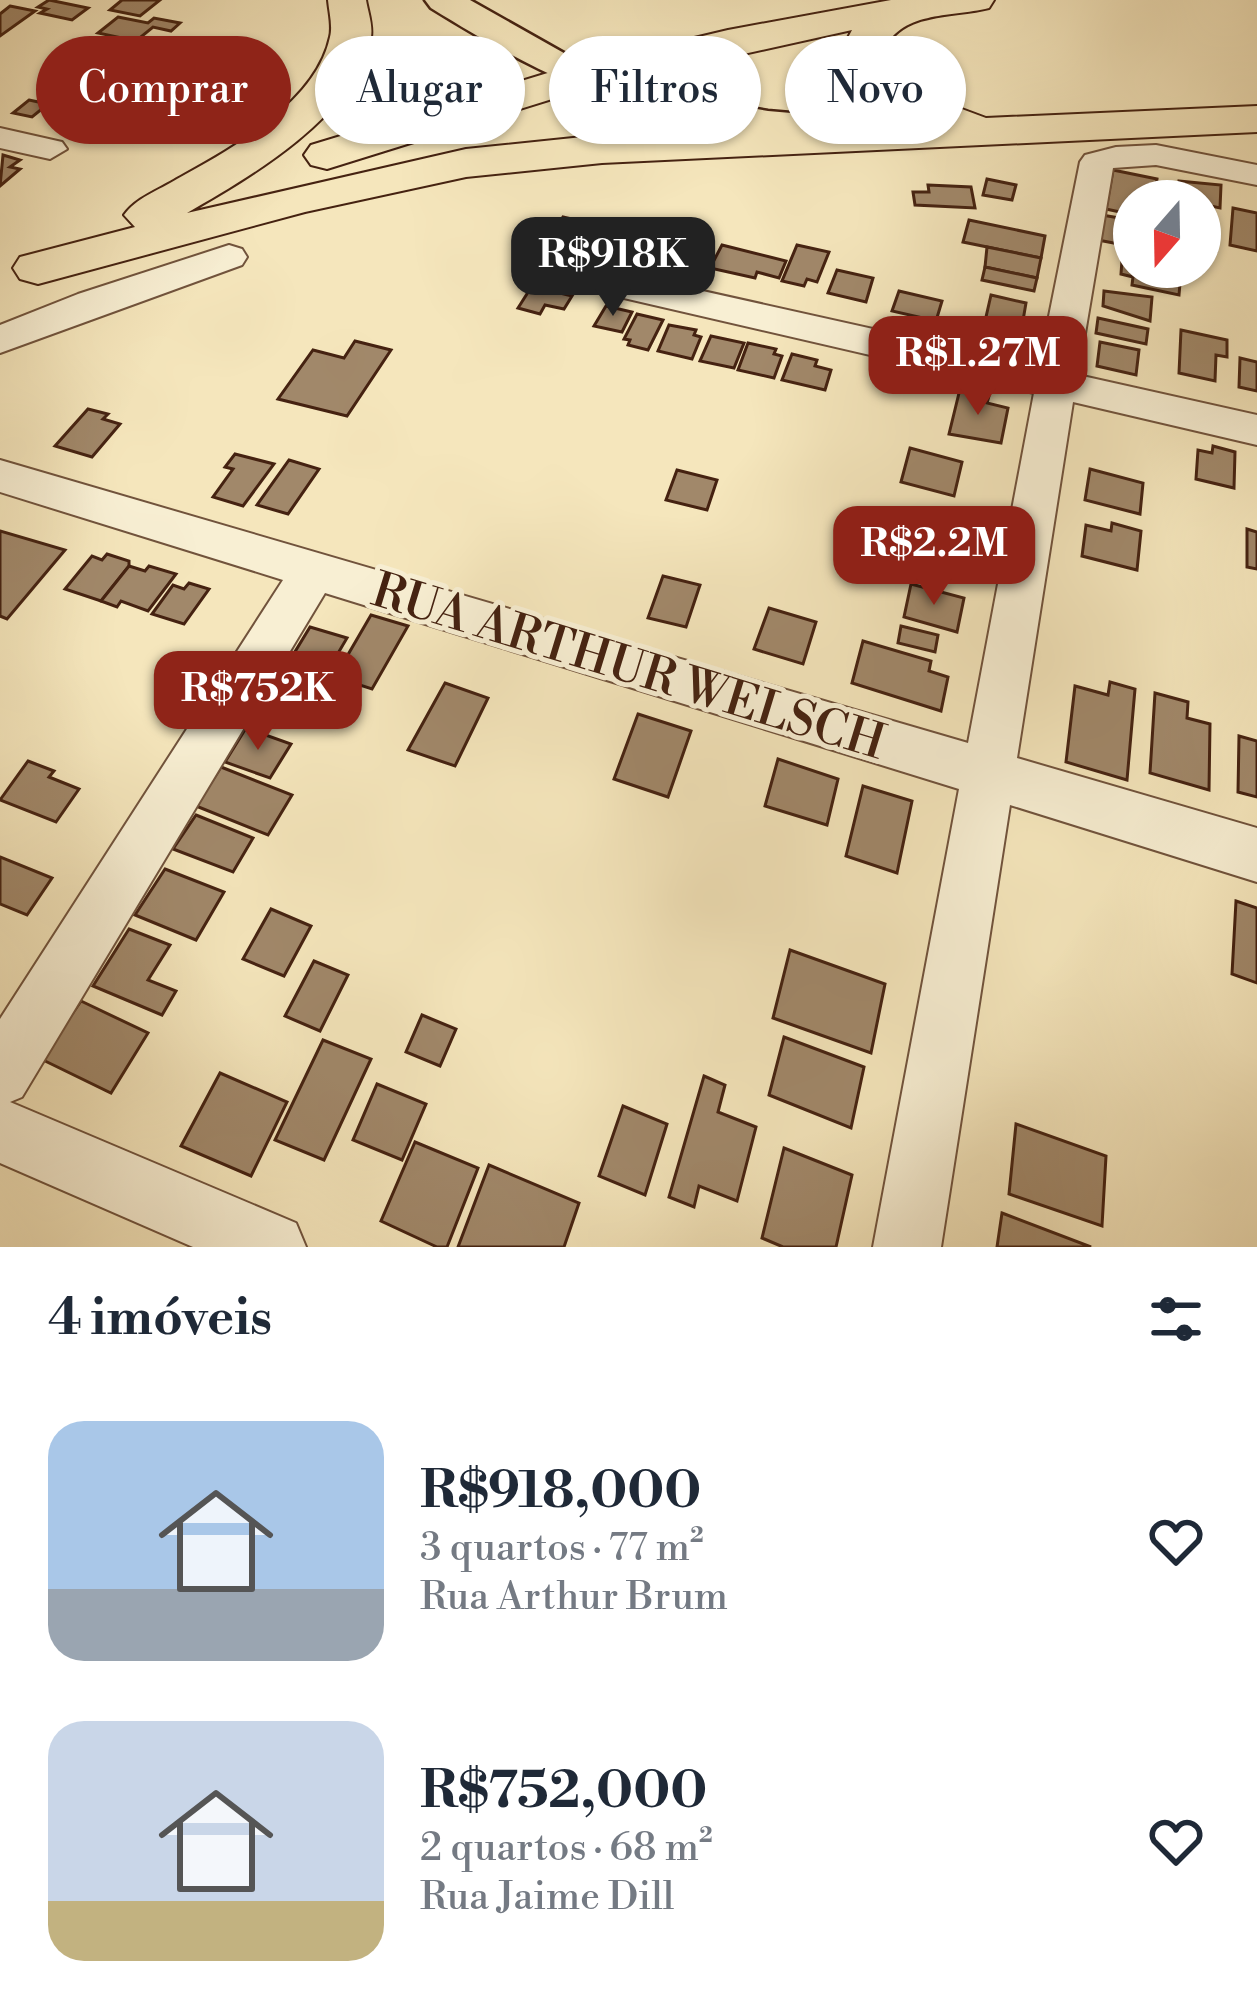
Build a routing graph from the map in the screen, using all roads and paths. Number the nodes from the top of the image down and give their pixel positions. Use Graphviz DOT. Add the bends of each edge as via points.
graph roads {
  1 [pos="346,0"];
  2 [pos="444,0"];
  3 [pos="975,0"];
  4 [pos="898,10"];
  5 [pos="761,38"];
  6 [pos="549,59"];
  7 [pos="549,85"];
  8 [pos="1257,119"];
  9 [pos="1014,129"];
  10 [pos="966,132"];
  11 [pos="0,138"];
  12 [pos="785,140"];
  13 [pos="50,149"];
  14 [pos="1257,176"];
  15 [pos="135,222"];
  16 [pos="229,257"];
  17 [pos="546,268"];
  18 [pos="19,276"];
  19 [pos="0,340"];
  20 [pos="1054,384"];
  21 [pos="1257,430"];
  22 [pos="0,476"];
  23 [pos="313,573"];
  24 [pos="991,778"];
  25 [pos="1257,855"];
  26 [pos="0,1075"];
  27 [pos="0,1130"];
  28 [pos="272,1247"];
  29 [pos="907,1247"];
  1 -- 15 [label="highway" via="346,52 317,102 209,182"];
  2 -- 6 [label="main road"];
  3 -- 4 [label="highway"];
  4 -- 5 [label="highway"];
  4 -- 9 [label="highway" via="871,32 861,53 872,78 939,119"];
  7 -- 15 [label="highway"];
  8 -- 9 [label="highway"];
  9 -- 10 [label="highway"];
  11 -- 13 [label="street"];
  12 -- 18 [label="highway" via="466,164 298,199"];
  14 -- 20 [label="street" via="1146,155 1097,162"];
  15 -- 18 [label="highway"];
  16 -- 19 [label="street"];
  17 -- 20 [label="street"];
  20 -- 21 [label="street"];
  20 -- 24 [label="street"];
  22 -- 23 [label="street, RUA ARTHUR WELSCH"];
  23 -- 24 [label="street, RUA ARTHUR WELSCH"];
  23 -- 26 [label="street"];
  24 -- 25 [label="street, RUA ARTHUR WELSCH"];
  24 -- 29 [label="street"];
  27 -- 28 [label="street"];
}
